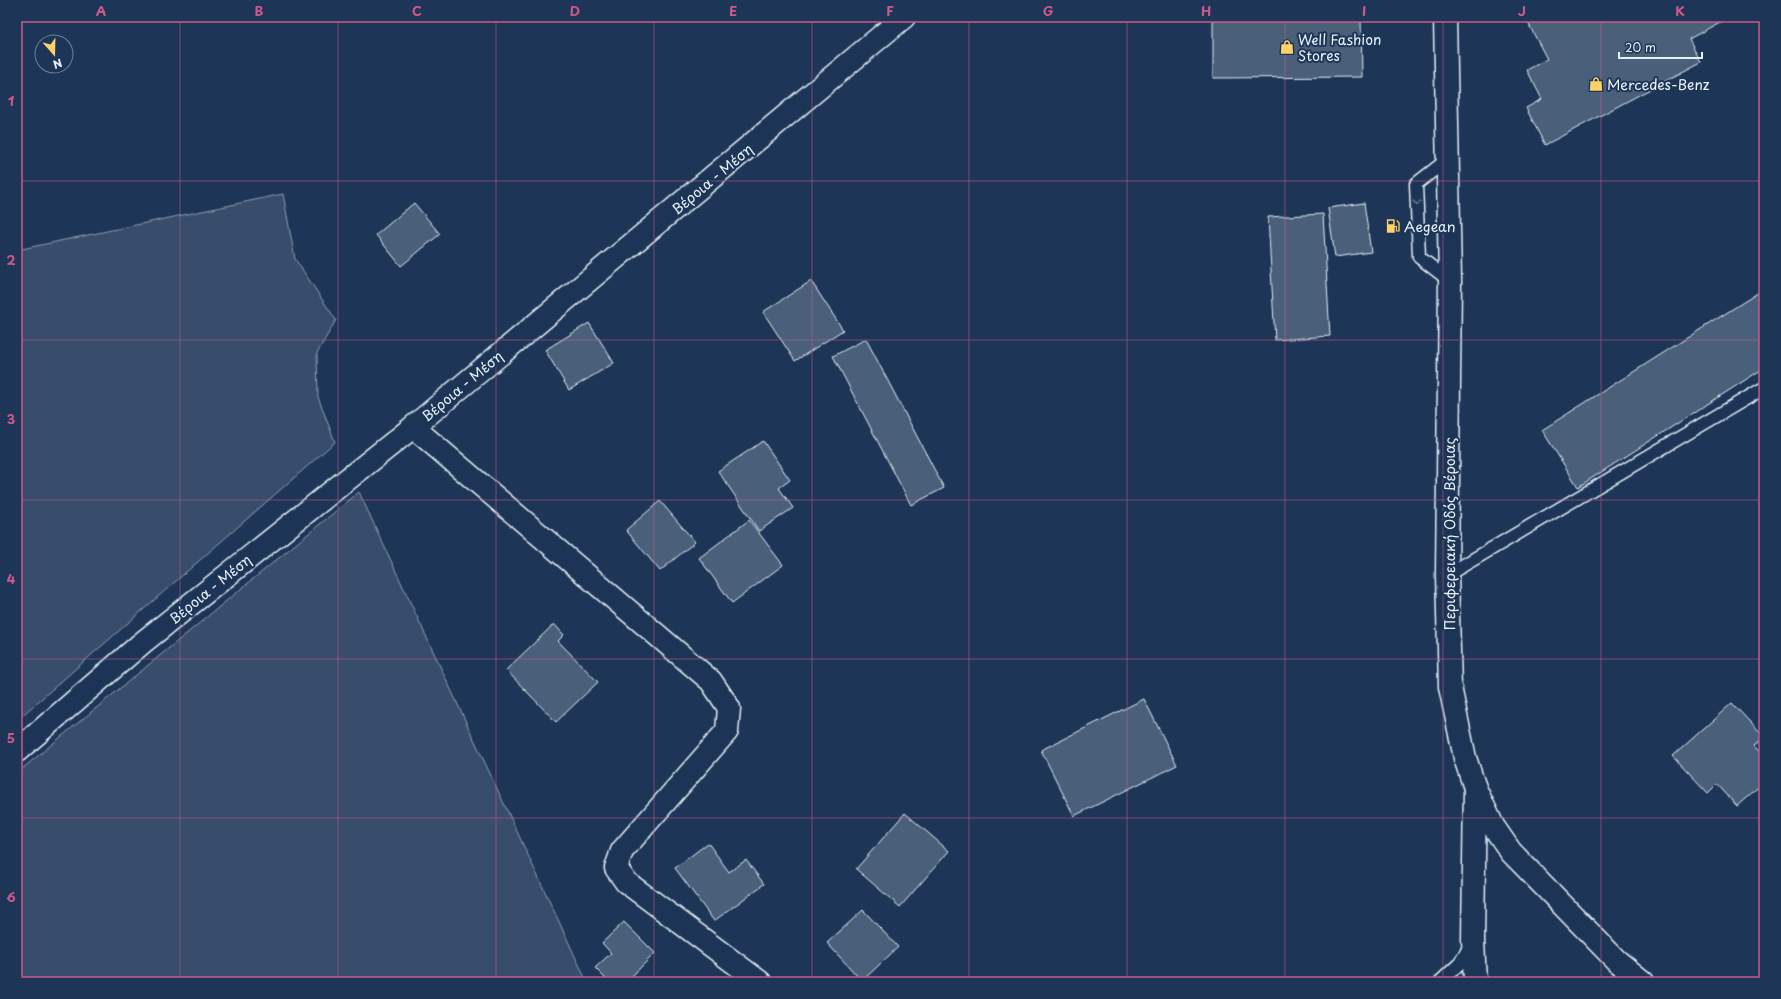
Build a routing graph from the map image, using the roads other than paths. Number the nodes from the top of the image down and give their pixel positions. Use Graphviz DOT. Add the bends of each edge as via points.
graph roads {
  1 [pos="904,17"];
  2 [pos="1445,17"];
  3 [pos="1448,159"];
  4 [pos="1450,281"];
  5 [pos="1764,388"];
  6 [pos="413,427"];
  7 [pos="1447,575"];
  8 [pos="17,751"];
  9 [pos="1475,788"];
  10 [pos="1473,940"];
  11 [pos="1616,960"];
  12 [pos="760,982"];
  13 [pos="1440,982"];
  14 [pos="1475,982"];
  15 [pos="1623,982"];
  16 [pos="1643,982"];
  1 -- 6 [label="street, Βέροια - Μέση"];
  2 -- 3 [label="street, Περιφερειακή Οδός Βέροιας"];
  3 -- 4 [label="street, Περιφερειακή Οδός Βέροιας"];
  3 -- 4 [label="lane, one-way" via="1416,184 1418,257"];
  4 -- 7 [label="street, Περιφερειακή Οδός Βέροιας"];
  5 -- 7 [label="lane"];
  6 -- 8 [label="street, Βέροια - Μέση" via="142,643"];
  6 -- 12 [label="street" via="711,682 729,708 727,731 622,851 616,868 626,882"];
  7 -- 9 [label="street, Περιφερειακή Οδός Βέροιας" via="1450,687 1465,758"];
  9 -- 10 [label="street"];
  9 -- 11 [label="street, Περιφερειακή Οδός Βέροιας" via="1493,826 1511,852"];
  10 -- 13 [label="lane" via="1460,962"];
  10 -- 14 [label="street"];
  11 -- 15 [label="lane"];
  11 -- 16 [label="street, Περιφερειακή Οδός Βέροιας"];
}
